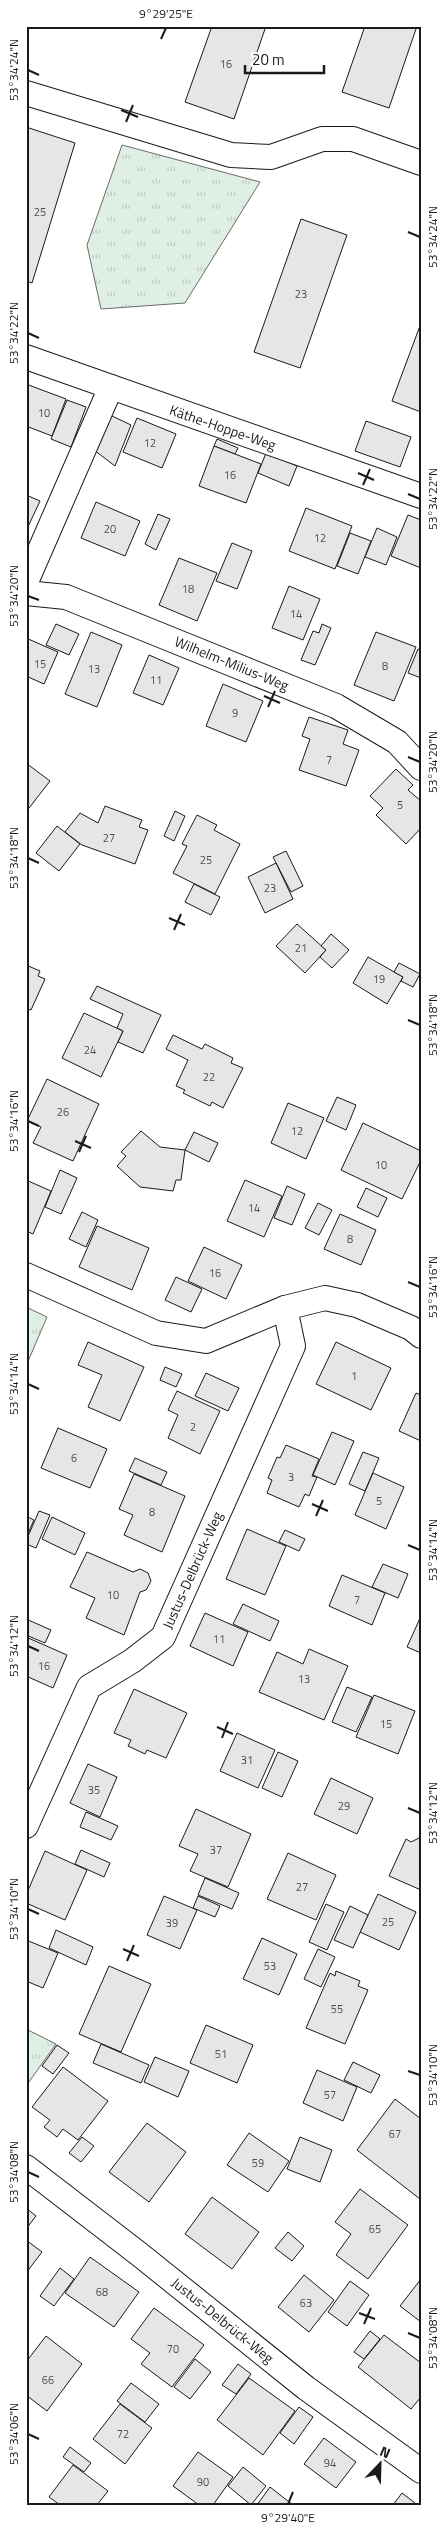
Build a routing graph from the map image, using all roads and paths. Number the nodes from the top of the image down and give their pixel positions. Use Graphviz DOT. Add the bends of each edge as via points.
graph roads {
  1 [pos="26,92"];
  2 [pos="421,162"];
  3 [pos="26,357"];
  4 [pos="111,387"];
  5 [pos="421,496"];
  6 [pos="26,582"];
  7 [pos="26,593"];
  8 [pos="421,768"];
  9 [pos="26,1275"];
  10 [pos="285,1308"];
  11 [pos="421,1336"];
  12 [pos="26,1826"];
  13 [pos="26,2167"];
  14 [pos="421,2471"];
  1 -- 2 [label="street" via="231,155 271,156 322,139 352,139"];
  3 -- 4 [label="street, Käthe-Hoppe-Weg"];
  4 -- 5 [label="street, Käthe-Hoppe-Weg"];
  4 -- 6 [label="street"];
  7 -- 8 [label="street, Wilhelm-Milius-Weg" via="66,597 336,706 397,742"];
  9 -- 10 [label="street" via="156,1333 206,1341"];
  10 -- 11 [label="street" via="325,1298 380,1314"];
  10 -- 12 [label="street, Justus-Delbrück-Weg" via="293,1346 162,1636 132,1662 90,1687"];
  13 -- 14 [label="street, Justus-Delbrück-Weg" via="306,2388"];
}
